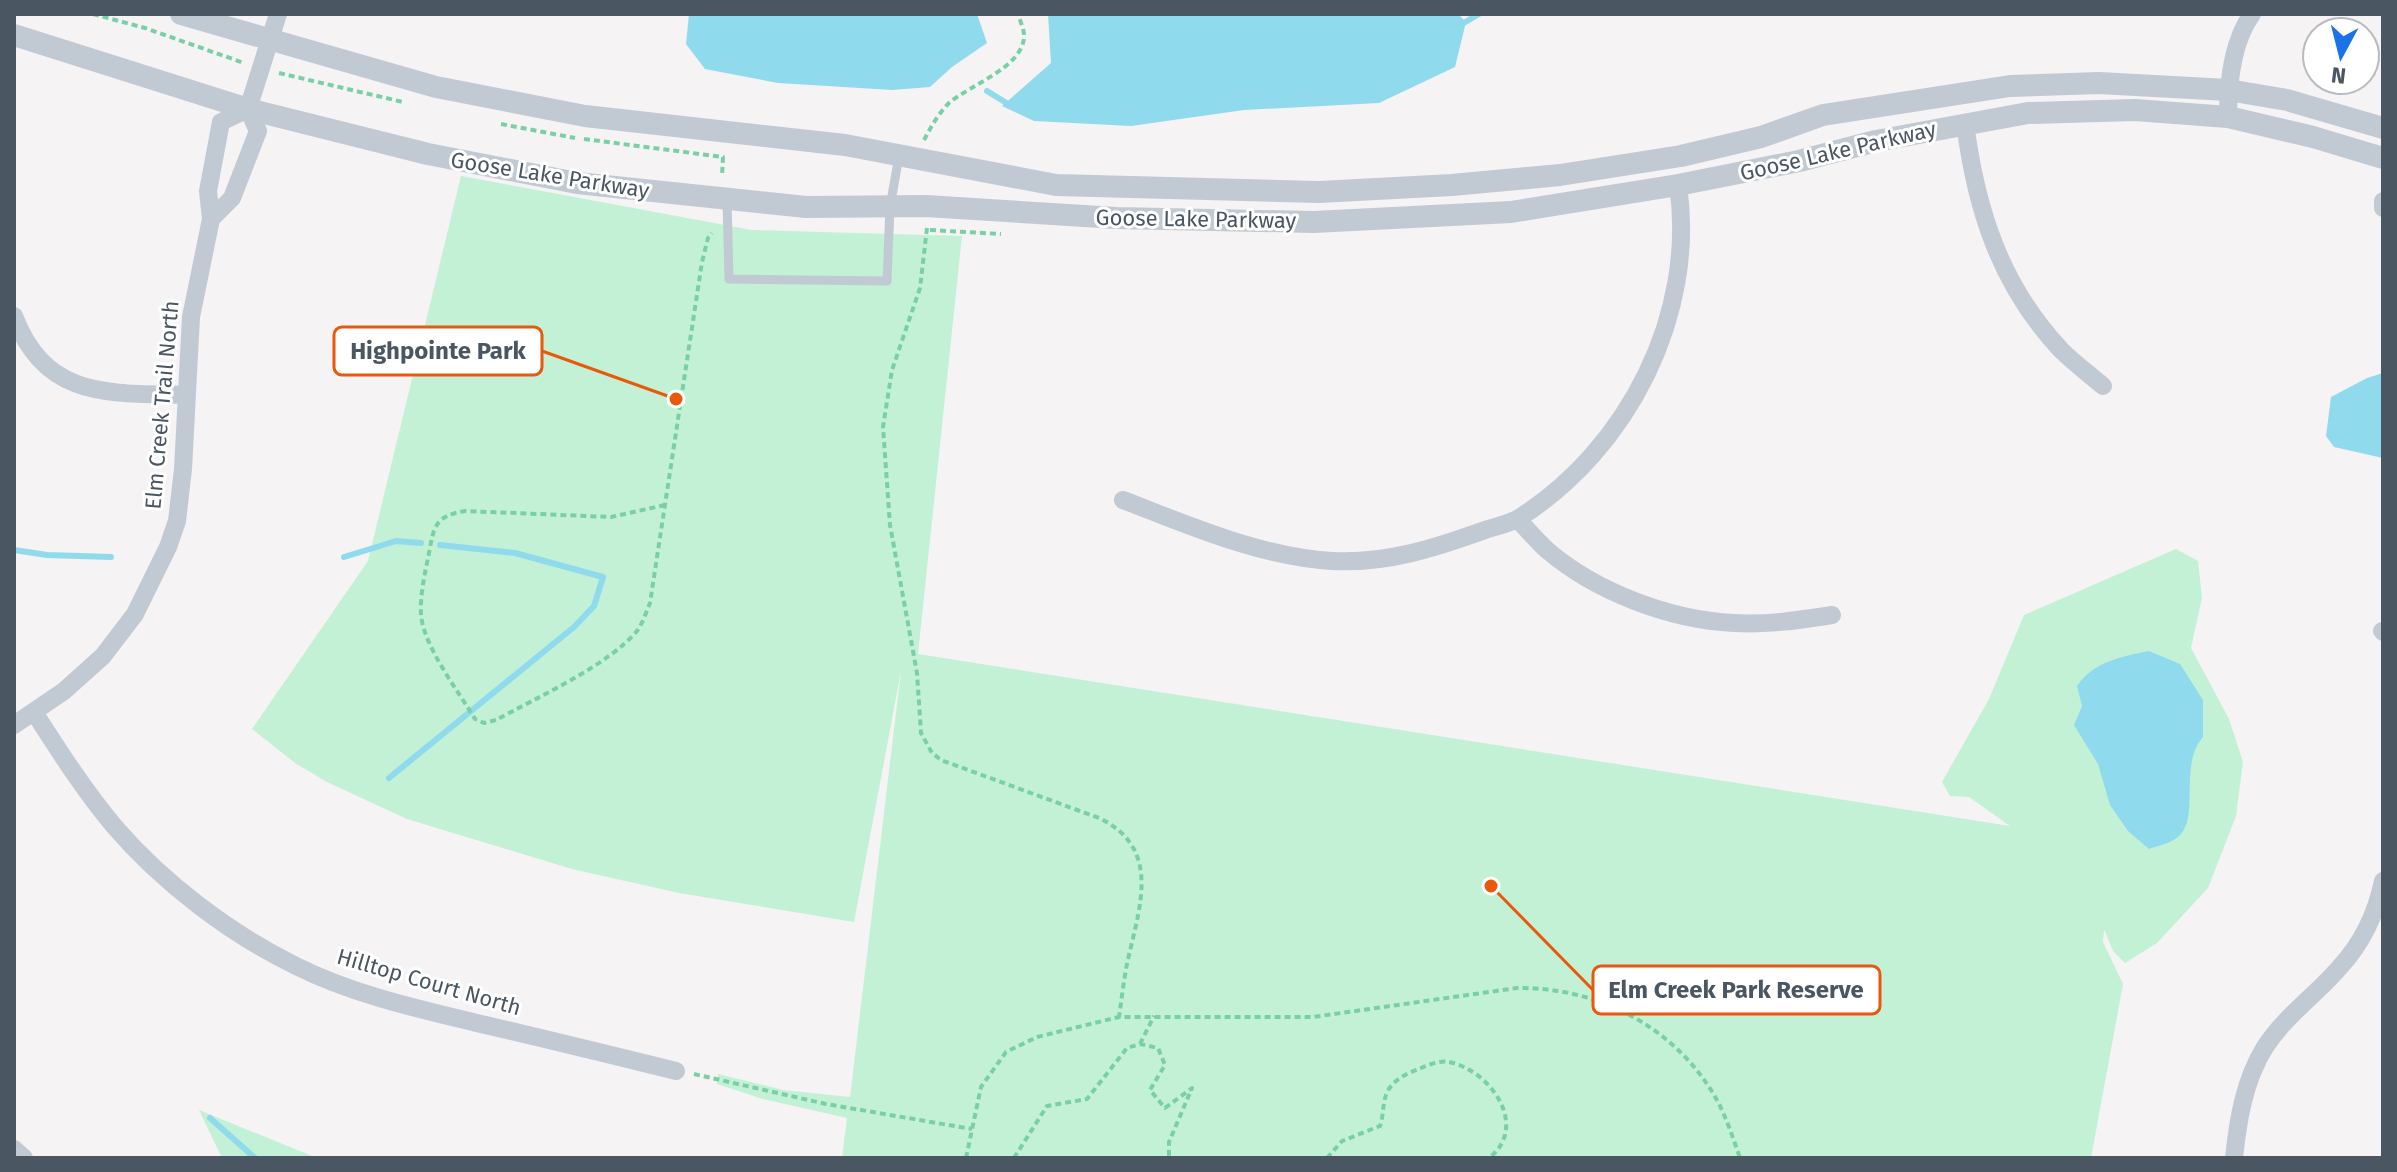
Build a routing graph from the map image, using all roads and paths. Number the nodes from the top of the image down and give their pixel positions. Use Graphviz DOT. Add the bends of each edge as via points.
graph roads {
  1 [pos="181,14"];
  2 [pos="278,14"];
  3 [pos="1018,14"];
  4 [pos="2252,14"];
  5 [pos="14,35"];
  6 [pos="270,41"];
  7 [pos="2228,90"];
  8 [pos="248,109"];
  9 [pos="2228,117"];
  10 [pos="1965,123"];
  11 [pos="2383,128"];
  12 [pos="925,139"];
  13 [pos="899,156"];
  14 [pos="2383,158"];
  15 [pos="1678,185"];
  16 [pos="727,200"];
  17 [pos="2383,201"];
  18 [pos="890,207"];
  19 [pos="2383,208"];
  20 [pos="211,219"];
  21 [pos="927,229"];
  22 [pos="14,316"];
  23 [pos="2103,386"];
  24 [pos="187,395"];
  25 [pos="1123,500"];
  26 [pos="665,505"];
  27 [pos="1517,519"];
  28 [pos="1832,615"];
  29 [pos="34,712"];
  30 [pos="14,725"];
  31 [pos="2383,881"];
  32 [pos="1154,1016"];
  33 [pos="1119,1017"];
  34 [pos="1140,1044"];
  35 [pos="676,1071"];
  36 [pos="972,1129"];
  37 [pos="14,1149"];
  38 [pos="24,1158"];
  39 [pos="966,1158"];
  40 [pos="1014,1158"];
  41 [pos="1169,1158"];
  42 [pos="1327,1158"];
  43 [pos="1489,1158"];
  44 [pos="1740,1158"];
  45 [pos="2234,1158"];
  1 -- 6 [label="street, Goose Lake Parkway"];
  2 -- 6 [label="street"];
  3 -- 12 [label="path" via="1025,36 1021,50 1011,63 948,105"];
  4 -- 7 [label="street" via="2244,26"];
  5 -- 8 [label="street, Goose Lake Parkway"];
  6 -- 8 [label="street"];
  6 -- 13 [label="street, Goose Lake Parkway" via="436,87 585,116 845,145"];
  7 -- 9 [label="street"];
  7 -- 11 [label="street, Goose Lake Parkway" via="2287,100"];
  7 -- 13 [label="street, Goose Lake Parkway" via="2099,83 2010,86 1823,115 1681,156 1560,175 1319,192 1056,185"];
  8 -- 16 [label="street, Goose Lake Parkway" via="428,154 577,183"];
  8 -- 20 [label="street, Elm Creek Trail North" via="258,131 232,198"];
  8 -- 20 [label="street, Elm Creek Trail North" via="221,122 208,191"];
  9 -- 10 [label="street, Goose Lake Parkway" via="2135,110 2028,113"];
  9 -- 14 [label="street, Goose Lake Parkway"];
  10 -- 15 [label="street, Goose Lake Parkway"];
  10 -- 23 [label="street" via="1981,211 1999,261 2027,309"];
  13 -- 18 [label="lane"];
  15 -- 18 [label="street, Goose Lake Parkway" via="1511,212 1314,222"];
  15 -- 27 [label="street" via="1682,227 1677,277 1665,331 1644,382 1614,430 1576,472"];
  16 -- 18 [label="street, Goose Lake Parkway"];
  16 -- 18 [label="lane" via="729,279 887,281"];
  17 -- 19 [label="street"];
  20 -- 24 [label="street, Elm Creek Trail North" via="191,317"];
  21 -- 33 [label="path" via="920,288 892,370 883,427 890,525 917,673 921,733 941,760 1099,818 1131,842 1142,898"];
  22 -- 24 [label="street" via="36,357 75,385"];
  24 -- 29 [label="street, Elm Creek Trail North" via="177,521 157,569 135,614 103,656"];
  25 -- 27 [label="street" via="1226,540 1333,561 1386,559 1439,547"];
  26 -- 26 [label="path" via="650,603 639,629 575,677 496,720 475,719 429,642 421,618 434,526 448,514 465,511 611,517"];
  27 -- 28 [label="street" via="1549,551 1591,579 1683,616 1782,623"];
  29 -- 30 [label="street, Elm Creek Trail North"];
  29 -- 35 [label="street, Hilltop Court North" via="116,828 165,877 221,921 297,966 414,1008"];
  31 -- 45 [label="street" via="2362,939 2264,1049 2246,1087"];
  32 -- 33 [label="path"];
  32 -- 34 [label="path"];
  32 -- 44 [label="path" via="1313,1017 1517,988 1581,995 1637,1018 1685,1056 1713,1092"];
  33 -- 36 [label="path" via="1037,1037 1006,1052 981,1087"];
  34 -- 40 [label="path" via="1127,1048 1087,1099 1047,1106"];
  34 -- 41 [label="path" via="1158,1048 1165,1065 1150,1090 1165,1108 1192,1088 1169,1142"];
  35 -- 36 [label="path"];
  36 -- 39 [label="path"];
  37 -- 38 [label="street"];
  42 -- 43 [label="path" via="1342,1141 1380,1126 1392,1084 1410,1072 1447,1061 1478,1073 1504,1109 1504,1141"];
}
